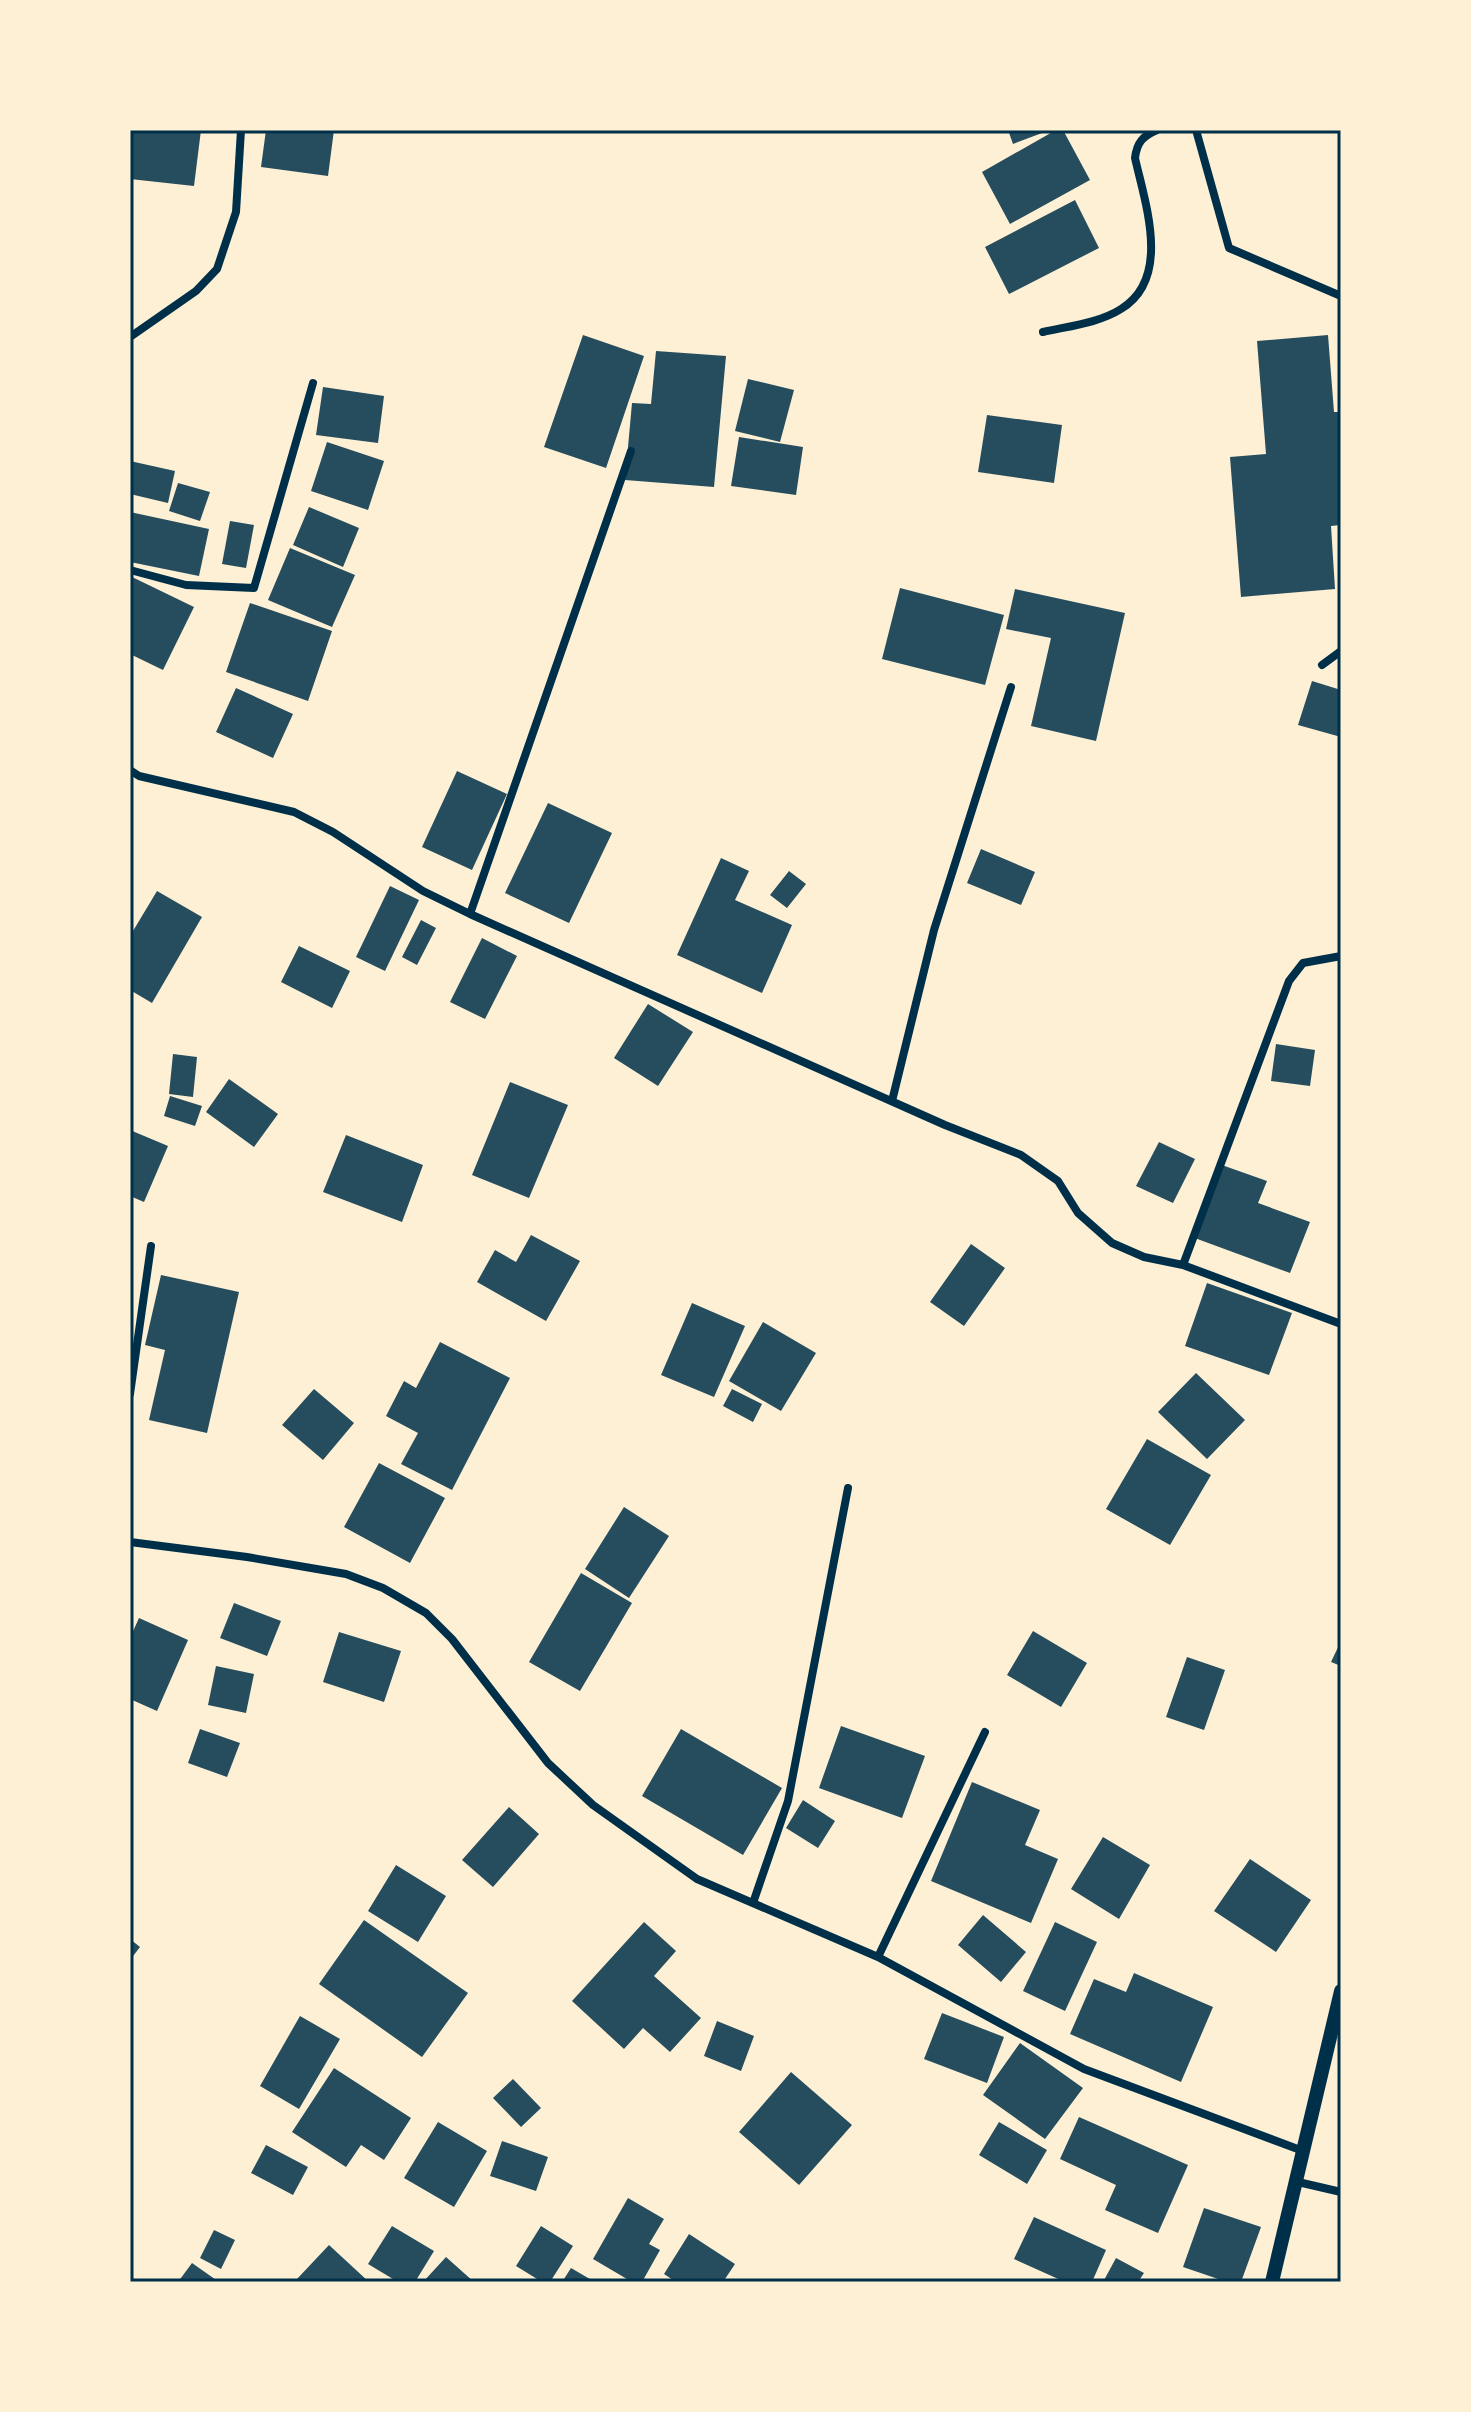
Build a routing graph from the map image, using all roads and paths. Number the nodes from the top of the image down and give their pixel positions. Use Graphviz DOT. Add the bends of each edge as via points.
graph roads {
  1 [pos="241,130"];
  2 [pos="1157,130"];
  3 [pos="1196,130"];
  4 [pos="1341,296"];
  5 [pos="1043,332"];
  6 [pos="130,337"];
  7 [pos="313,383"];
  8 [pos="631,451"];
  9 [pos="130,570"];
  10 [pos="1341,651"];
  11 [pos="1322,665"];
  12 [pos="1011,687"];
  13 [pos="130,770"];
  14 [pos="470,914"];
  15 [pos="1341,956"];
  16 [pos="892,1101"];
  17 [pos="151,1246"];
  18 [pos="1183,1265"];
  19 [pos="1341,1324"];
  20 [pos="130,1394"];
  21 [pos="848,1488"];
  22 [pos="130,1542"];
  23 [pos="985,1732"];
  24 [pos="753,1903"];
  25 [pos="878,1957"];
  26 [pos="1341,1991"];
  27 [pos="1303,2151"];
  28 [pos="1298,2182"];
  29 [pos="1341,2192"];
  30 [pos="1272,2282"];
  1 -- 6 [label="street" via="236,212 217,269 196,291"];
  2 -- 5 [label="street" via="1136,145 1152,238 1151,269 1145,280 1124,308"];
  3 -- 4 [label="street" via="1229,248"];
  7 -- 9 [label="street" via="254,588 186,585"];
  8 -- 14 [label="street"];
  10 -- 11 [label="street"];
  12 -- 16 [label="street" via="934,930"];
  13 -- 14 [label="street" via="294,812"];
  14 -- 16 [label="street"];
  15 -- 18 [label="street" via="1303,963 1289,981"];
  16 -- 18 [label="street" via="1021,1155 1058,1181 1078,1213 1112,1243"];
  17 -- 20 [label="street"];
  18 -- 19 [label="street"];
  21 -- 24 [label="street" via="788,1801"];
  22 -- 24 [label="street" via="346,1574 394,1594 426,1613 452,1639 548,1763 593,1805 697,1879"];
  23 -- 25 [label="street"];
  24 -- 25 [label="street"];
  25 -- 27 [label="street" via="1084,2069"];
  26 -- 27 [label="street"];
  27 -- 28 [label="street"];
  28 -- 29 [label="street"];
  28 -- 30 [label="street"];
}
